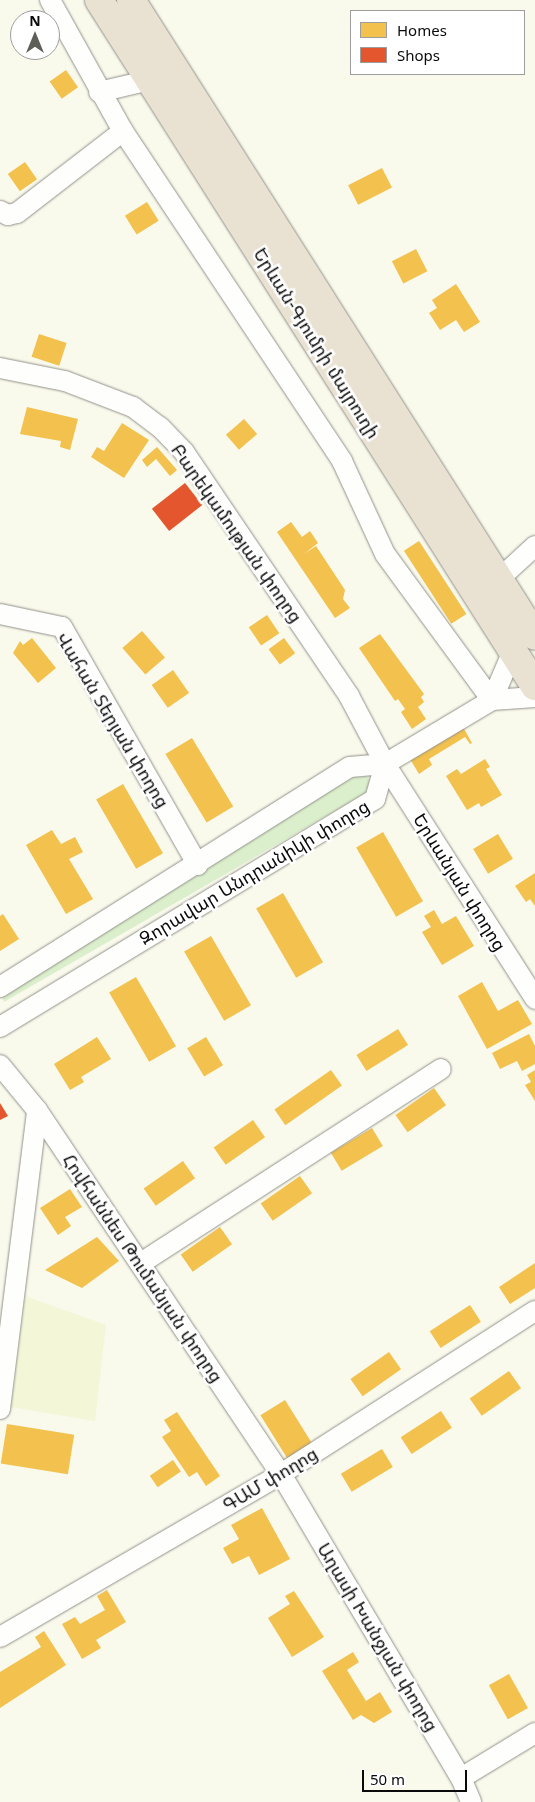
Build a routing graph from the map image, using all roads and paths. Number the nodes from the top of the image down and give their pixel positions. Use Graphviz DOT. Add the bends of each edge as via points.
graph roads {
  1 [pos="50,0"];
  2 [pos="99,0"];
  3 [pos="131,0"];
  4 [pos="150,80"];
  5 [pos="99,92"];
  6 [pos="123,131"];
  7 [pos="0,211"];
  8 [pos="0,368"];
  9 [pos="418,452"];
  10 [pos="396,467"];
  11 [pos="535,546"];
  12 [pos="499,578"];
  13 [pos="0,614"];
  14 [pos="524,643"];
  15 [pos="535,686"];
  16 [pos="535,697"];
  17 [pos="492,700"];
  18 [pos="385,764"];
  19 [pos="198,865"];
  20 [pos="0,987"];
  21 [pos="535,999"];
  22 [pos="0,1027"];
  23 [pos="0,1065"];
  24 [pos="440,1069"];
  25 [pos="37,1110"];
  26 [pos="140,1263"];
  27 [pos="8,1293"];
  28 [pos="535,1311"];
  29 [pos="0,1409"];
  30 [pos="281,1474"];
  31 [pos="0,1637"];
  32 [pos="535,1733"];
  33 [pos="461,1778"];
  34 [pos="471,1802"];
  1 -- 5 [label="street"];
  2 -- 4 [label="highway, Երևան-Գյումրի մայրուղի"];
  3 -- 9 [label="highway, Երևան-Գյումրի մայրուղի"];
  4 -- 5 [label="street"];
  4 -- 10 [label="highway, Երևան-Գյումրի մայրուղի"];
  5 -- 6 [label="street"];
  6 -- 7 [label="street" via="17,214 8,215"];
  6 -- 17 [label="street" via="342,461 386,554"];
  8 -- 18 [label="street, Բարեկամության փողոց" via="65,381 132,407 160,427 184,452 349,696"];
  9 -- 10 [label="highway"];
  9 -- 12 [label="highway, Երևան-Գյումրի մայրուղի"];
  10 -- 14 [label="highway, Երևան-Գյումրի մայրուղի"];
  11 -- 12 [label="street"];
  12 -- 14 [label="highway, Երևան-Գյումրի մայրուղի"];
  13 -- 19 [label="street, Վահան Տերյան փողոց" via="62,627"];
  14 -- 15 [label="highway, Երևան-Գյումրի մայրուղի"];
  14 -- 17 [label="street"];
  16 -- 17 [label="street"];
  17 -- 18 [label="street"];
  18 -- 19 [label="street, Զորավար Անդրանիկի փողոց" via="350,767"];
  18 -- 21 [label="street, Երևանյան փողոց"];
  18 -- 22 [label="street, Զորավար Անդրանիկի փողոց" via="375,798"];
  19 -- 20 [label="street, Զորավար Անդրանիկի փողոց"];
  23 -- 25 [label="street, Հովհաննես Թումանյան փողոց"];
  24 -- 26 [label="street"];
  25 -- 26 [label="street, Հովհաննես Թումանյան փողոց"];
  25 -- 27 [label="street"];
  26 -- 30 [label="street, Հովհաննես Թումանյան փողոց"];
  27 -- 29 [label="street"];
  28 -- 30 [label="street, ԳԱՄ փողոց"];
  30 -- 31 [label="street, ԳԱՄ փողոց"];
  30 -- 33 [label="street, Աղասի Խանջյան փողոց"];
  32 -- 33 [label="street"];
  33 -- 34 [label="street, Աղասի Խանջյան փողոց"];
}
